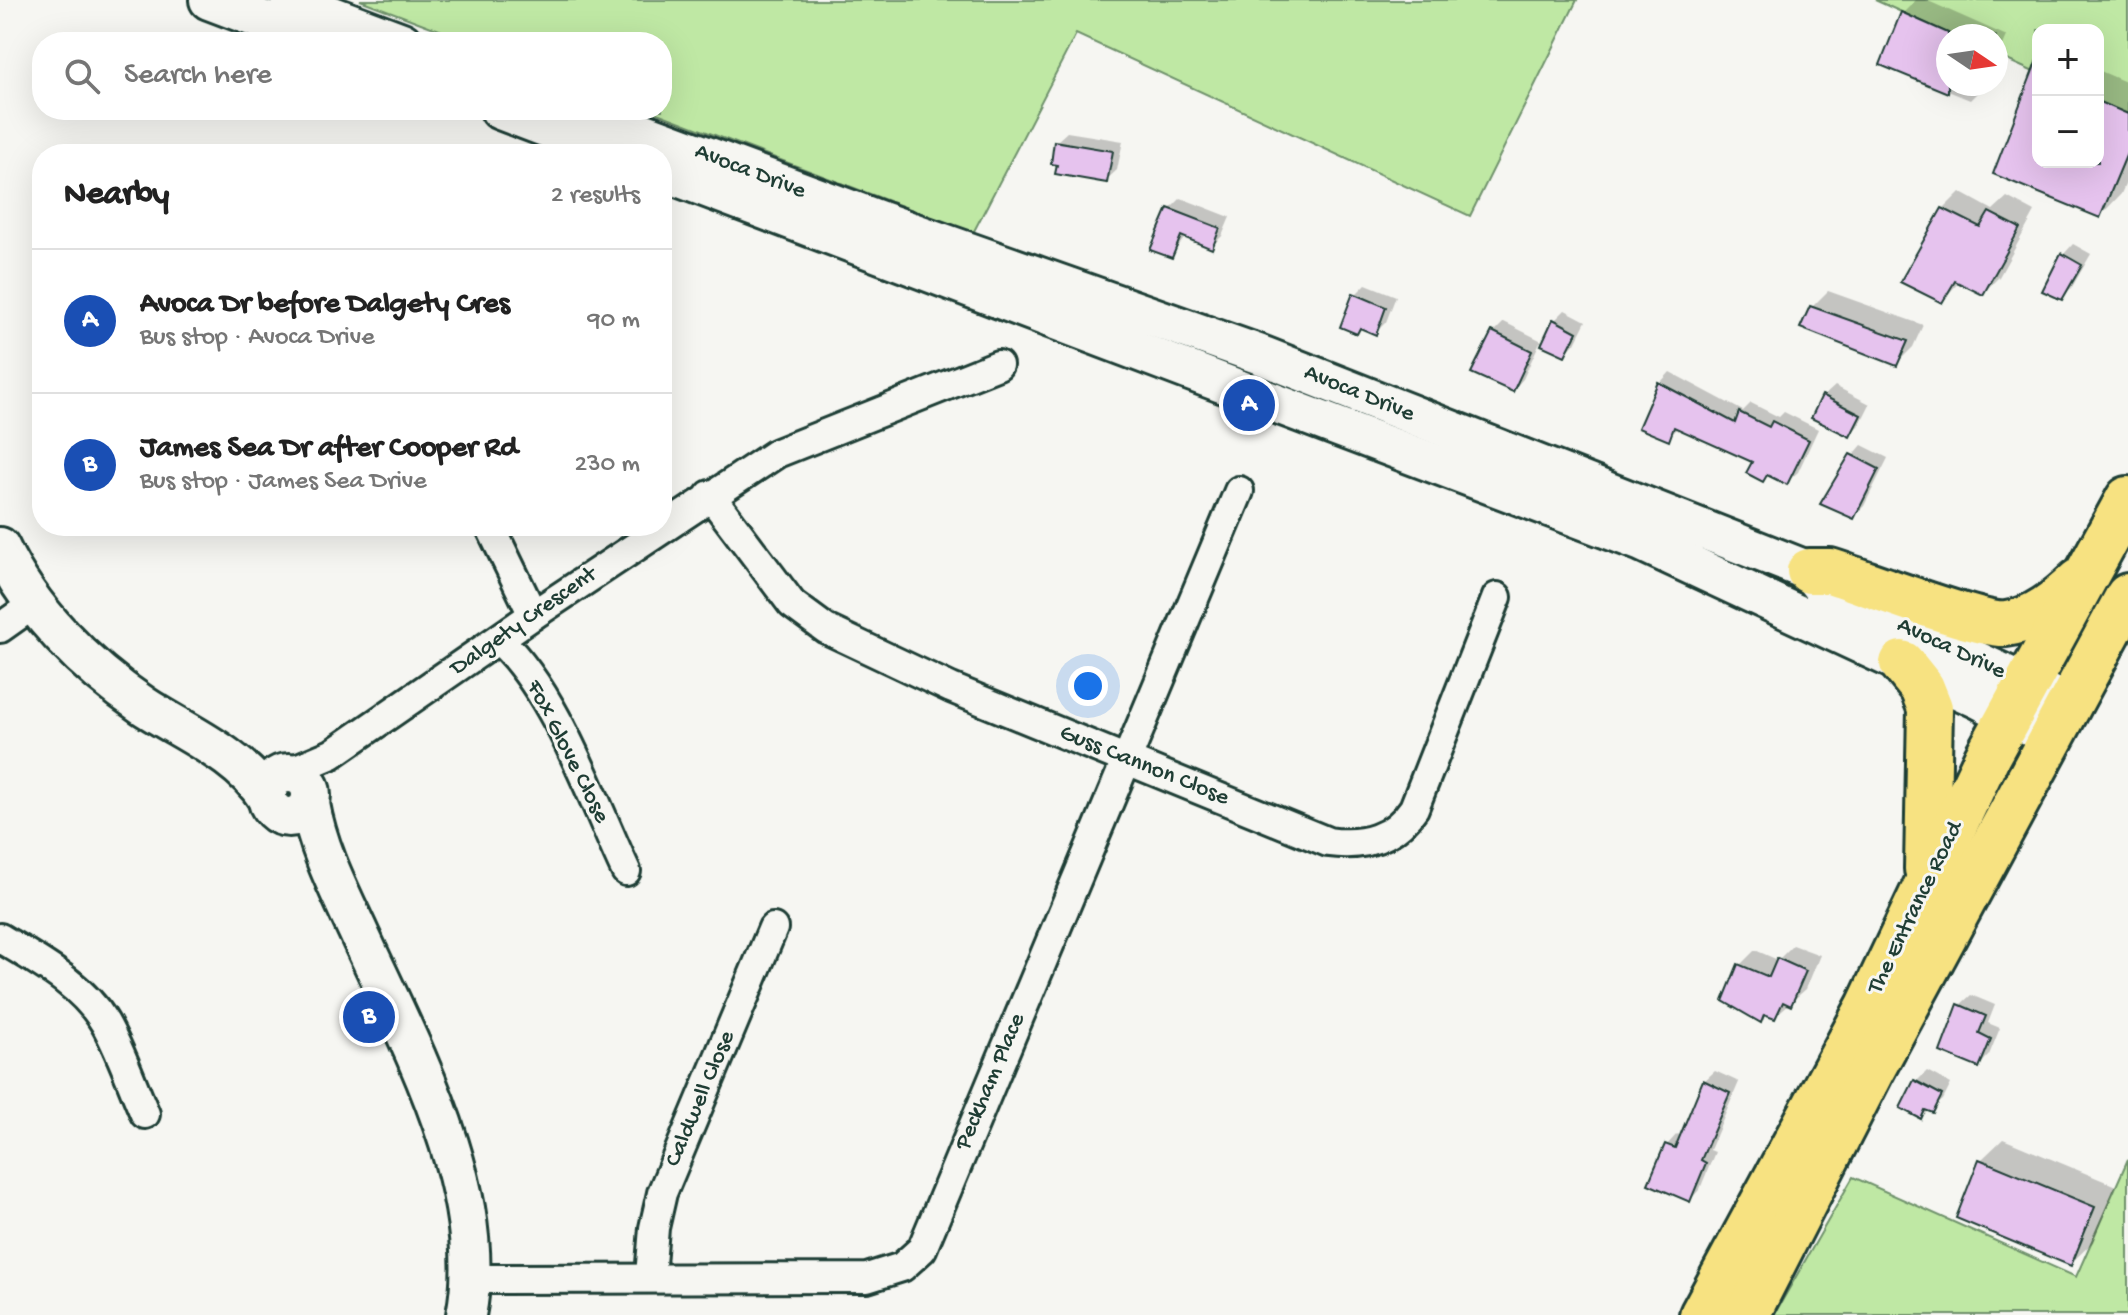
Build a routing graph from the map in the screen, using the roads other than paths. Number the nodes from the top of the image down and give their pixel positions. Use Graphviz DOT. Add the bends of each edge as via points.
graph roads {
  1 [pos="209,0"];
  2 [pos="290,0"];
  3 [pos="294,32"];
  4 [pos="375,32"];
  5 [pos="526,120"];
  6 [pos="610,120"];
  7 [pos="590,144"];
  8 [pos="672,175"];
  9 [pos="998,365"];
  10 [pos="1239,491"];
  11 [pos="710,495"];
  12 [pos="2128,499"];
  13 [pos="672,521"];
  14 [pos="495,536"];
  15 [pos="650,536"];
  16 [pos="0,547"];
  17 [pos="2093,569"];
  18 [pos="1809,571"];
  19 [pos="2128,596"];
  20 [pos="1497,597"];
  21 [pos="34,604"];
  22 [pos="533,615"];
  23 [pos="0,628"];
  24 [pos="499,640"];
  25 [pos="1902,663"];
  26 [pos="2020,700"];
  27 [pos="2060,721"];
  28 [pos="1126,758"];
  29 [pos="291,794"];
  30 [pos="626,871"];
  31 [pos="1926,891"];
  32 [pos="773,928"];
  33 [pos="0,938"];
  34 [pos="145,1114"];
  35 [pos="650,1276"];
  36 [pos="468,1297"];
  37 [pos="1702,1315"];
  38 [pos="1747,1315"];
  1 -- 3 [label="main road"];
  2 -- 4 [label="main road"];
  5 -- 7 [label="main road"];
  6 -- 18 [label="main road, Avoca Drive" via="1258,354"];
  8 -- 25 [label="main road, Avoca Drive" via="1642,542"];
  9 -- 11 [label="street, Dalgety Crescent" via="777,453"];
  10 -- 28 [label="street, Peckham Place"];
  11 -- 13 [label="street, Dalgety Crescent"];
  11 -- 28 [label="street, Guss Cannon Close" via="792,604 826,629 889,662"];
  12 -- 17 [label="highway, The Entrance Road"];
  14 -- 22 [label="street"];
  15 -- 22 [label="street, Dalgety Crescent"];
  16 -- 21 [label="main road"];
  17 -- 18 [label="highway" via="2050,607 2006,624 1830,571"];
  17 -- 26 [label="highway, The Entrance Road"];
  18 -- 26 [label="main road, Avoca Drive" via="1824,590"];
  19 -- 27 [label="highway, The Entrance Road"];
  20 -- 28 [label="street, Guss Cannon Close" via="1414,808 1403,825 1378,840 1353,846 1328,842"];
  21 -- 23 [label="street"];
  21 -- 29 [label="main road" via="102,674 141,703"];
  22 -- 24 [label="street, Dalgety Crescent"];
  24 -- 29 [label="street, Dalgety Crescent" via="332,754"];
  24 -- 30 [label="street, Fox Glove Close" via="519,658 552,714"];
  25 -- 26 [label="main road, Avoca Drive"];
  25 -- 31 [label="highway" via="1930,708"];
  26 -- 27 [label="main road, Avoca Drive"];
  26 -- 31 [label="highway, The Entrance Road" via="1987,757"];
  27 -- 38 [label="highway, The Entrance Road"];
  28 -- 35 [label="street, Peckham Place" via="922,1249 902,1267 867,1278"];
  29 -- 36 [label="main road" via="396,1016 460,1175 470,1237"];
  31 -- 37 [label="highway, The Entrance Road"];
  32 -- 35 [label="street, Caldwell Close" via="662,1193"];
  33 -- 34 [label="street" via="53,970 97,1013"];
  35 -- 36 [label="street, Peckham Place"];
}
